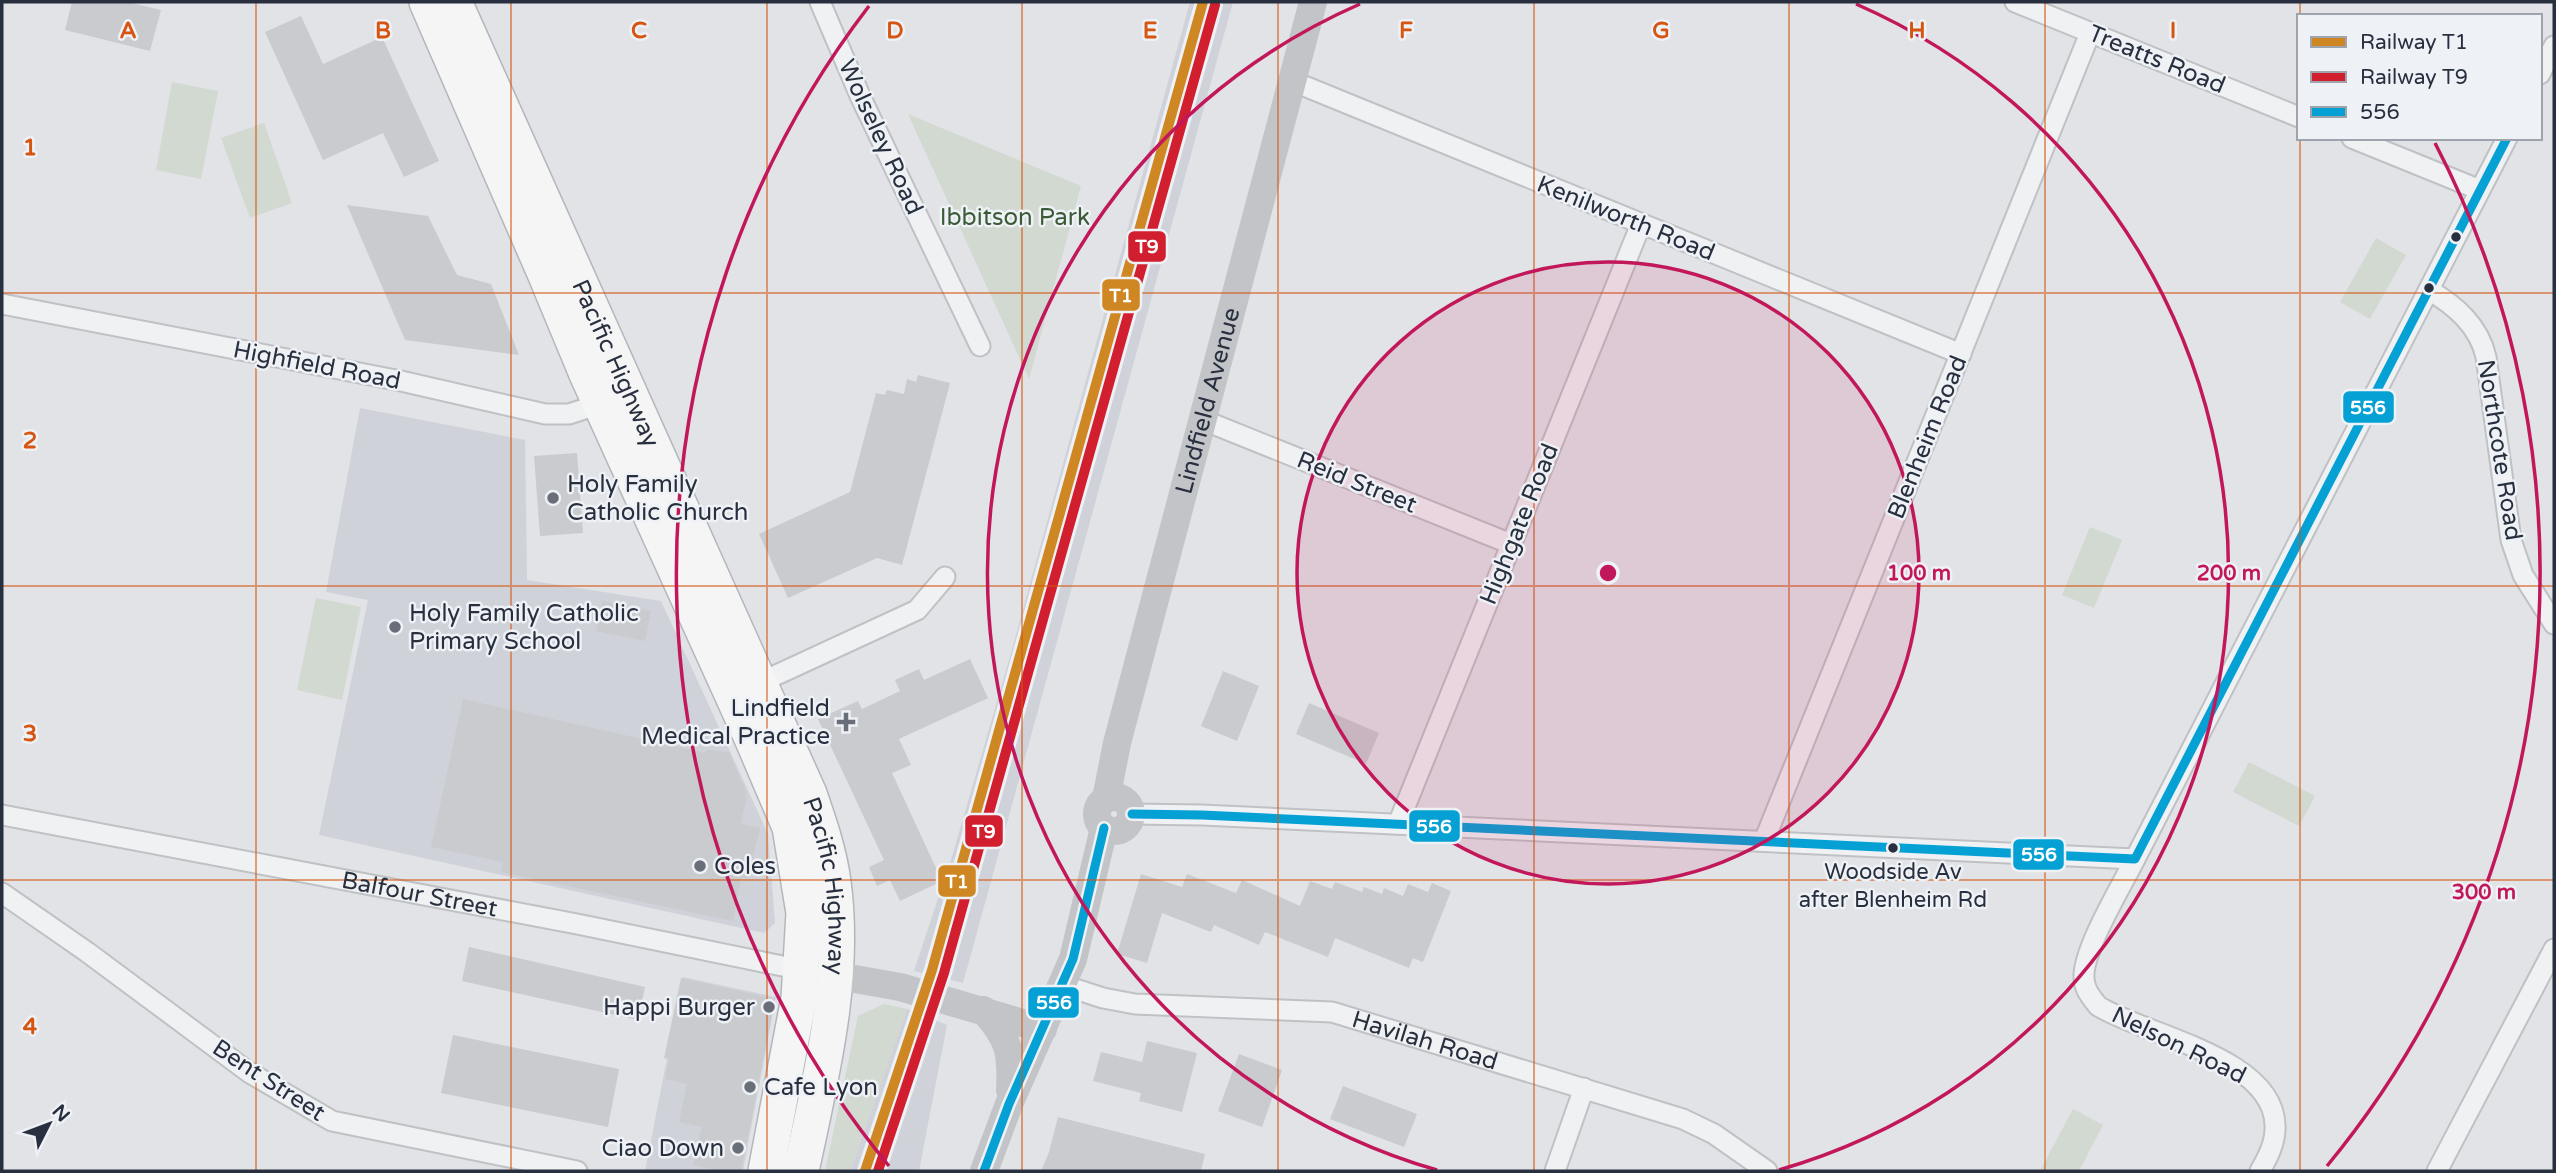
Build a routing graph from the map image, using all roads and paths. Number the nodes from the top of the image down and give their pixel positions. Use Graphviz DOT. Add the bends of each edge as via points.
graph roads {
  1 [pos="427,2"];
  2 [pos="454,2"];
  3 [pos="820,2"];
  4 [pos="1313,2"];
  5 [pos="2015,2"];
  6 [pos="2090,33"];
  7 [pos="2554,46"];
  8 [pos="2542,70"];
  9 [pos="1292,81"];
  10 [pos="2297,116"];
  11 [pos="2357,140"];
  12 [pos="2506,140"];
  13 [pos="2480,190"];
  14 [pos="1641,223"];
  15 [pos="2428,290"];
  16 [pos="2,304"];
  17 [pos="980,346"];
  18 [pos="1961,354"];
  19 [pos="615,399"];
  20 [pos="1203,420"];
  21 [pos="1511,544"];
  22 [pos="945,577"];
  23 [pos="2554,624"];
  24 [pos="759,683"];
  25 [pos="1106,799"];
  26 [pos="1132,814"];
  27 [pos="2,815"];
  28 [pos="1398,824"];
  29 [pos="1104,828"];
  30 [pos="1764,841"];
  31 [pos="2135,859"];
  32 [pos="2,893"];
  33 [pos="2554,949"];
  34 [pos="802,970"];
  35 [pos="836,974"];
  36 [pos="1063,985"];
  37 [pos="984,1010"];
  38 [pos="1043,1029"];
  39 [pos="1584,1088"];
  40 [pos="1009,1104"];
  41 [pos="578,1171"];
  42 [pos="766,1171"];
  43 [pos="801,1171"];
  44 [pos="984,1171"];
  45 [pos="1555,1171"];
  46 [pos="1767,1171"];
  47 [pos="2260,1171"];
  48 [pos="2437,1171"];
  1 -- 19 [label="highway, Pacific Highway"];
  2 -- 19 [label="highway, Pacific Highway"];
  3 -- 17 [label="street, Wolseley Road"];
  4 -- 9 [label="street, Lindfield Avenue"];
  5 -- 6 [label="street, Treatts Road"];
  6 -- 10 [label="street, Treatts Road"];
  6 -- 18 [label="street, Blenheim Road"];
  7 -- 8 [label="street"];
  9 -- 14 [label="street, Kenilworth Road"];
  9 -- 20 [label="street, Lindfield Avenue"];
  11 -- 13 [label="street"];
  12 -- 13 [label="street, Nelson Road"];
  13 -- 15 [label="street, Nelson Road"];
  14 -- 18 [label="street, Kenilworth Road"];
  14 -- 21 [label="street, Highgate Road"];
  15 -- 23 [label="street, Northcote Road" via="2462,315 2481,340 2511,540 2523,575"];
  15 -- 31 [label="street, Nelson Road"];
  16 -- 19 [label="street, Highfield Road" via="401,381 545,414 569,414"];
  18 -- 30 [label="street, Blenheim Road"];
  19 -- 24 [label="highway, Pacific Highway"];
  19 -- 34 [label="highway, Pacific Highway" via="790,827 804,913"];
  20 -- 21 [label="street, Reid Street"];
  20 -- 25 [label="street, Lindfield Avenue" via="1116,743"];
  21 -- 28 [label="street, Highgate Road"];
  22 -- 24 [label="street" via="917,610"];
  24 -- 35 [label="highway, Pacific Highway" via="810,794 826,845 837,911"];
  25 -- 26 [label="street" via="1125,801"];
  25 -- 29 [label="street" via="1097,813"];
  26 -- 28 [label="street"];
  26 -- 29 [label="street" via="1120,830"];
  27 -- 34 [label="street, Balfour Street"];
  28 -- 30 [label="street"];
  29 -- 36 [label="street" via="1080,934"];
  30 -- 31 [label="street"];
  31 -- 47 [label="street, Nelson Road" via="2087,956 2085,987 2108,1012 2226,1062 2254,1080 2269,1101 2275,1123 2272,1146"];
  32 -- 41 [label="street, Bent Street" via="88,951 250,1073 332,1121"];
  33 -- 48 [label="street"];
  34 -- 35 [label="street, Balfour Street"];
  34 -- 42 [label="highway, Pacific Highway"];
  35 -- 37 [label="street"];
  35 -- 43 [label="highway, Pacific Highway"];
  36 -- 38 [label="street"];
  36 -- 39 [label="street, Havilah Road" via="1135,1004 1332,1012"];
  37 -- 38 [label="street"];
  37 -- 40 [label="street" via="1002,1031 1010,1054"];
  38 -- 40 [label="street"];
  39 -- 45 [label="street"];
  39 -- 46 [label="street, Havilah Road" via="1684,1119"];
  40 -- 44 [label="street"];
}
